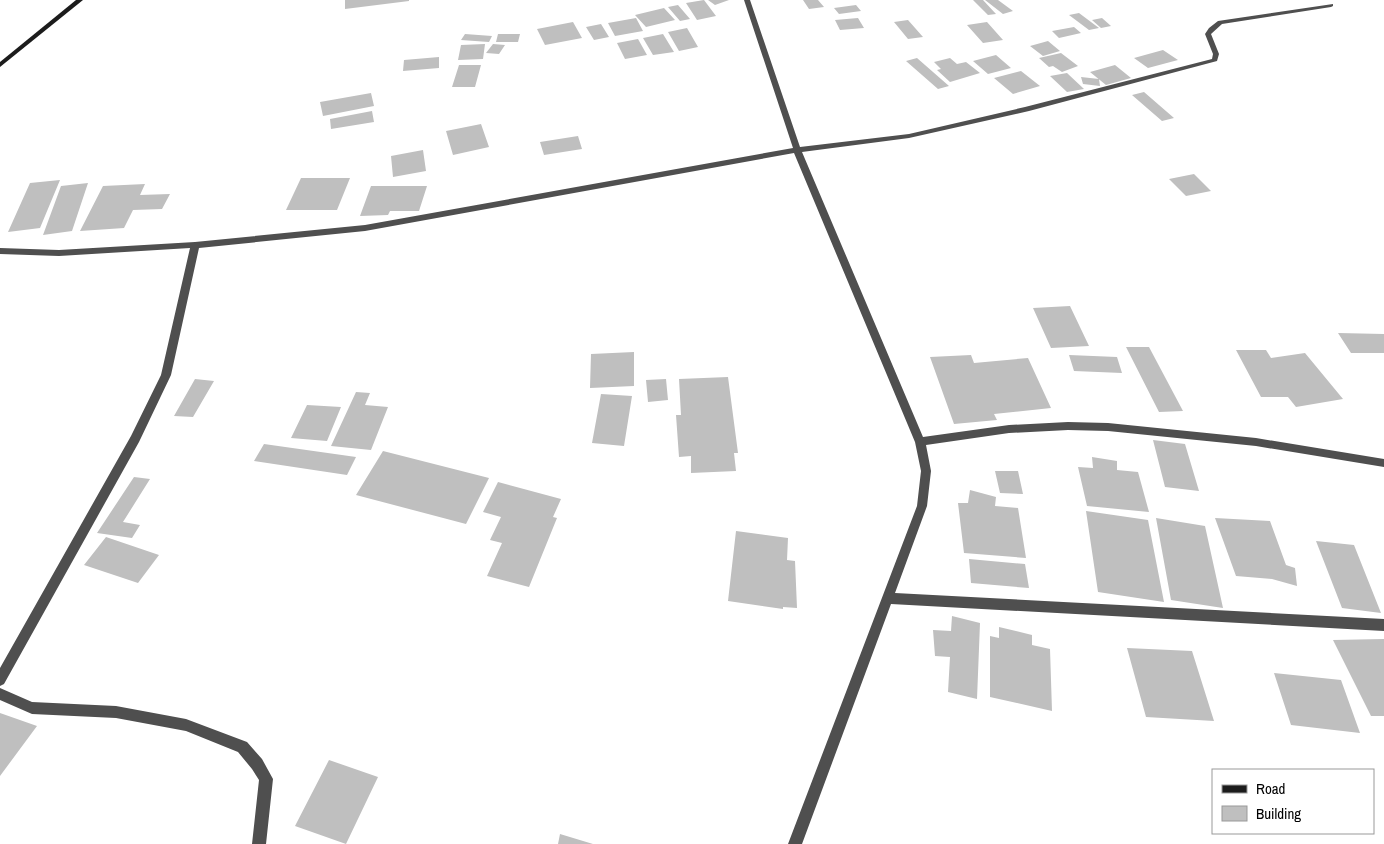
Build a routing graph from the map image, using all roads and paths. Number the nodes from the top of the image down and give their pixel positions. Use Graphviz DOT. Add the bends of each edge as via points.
graph roads {
  1 [pos="80,0"];
  2 [pos="747,0"];
  3 [pos="1331,5"];
  4 [pos="0,65"];
  5 [pos="797,150"];
  6 [pos="195,245"];
  7 [pos="0,251"];
  8 [pos="920,442"];
  9 [pos="1384,464"];
  10 [pos="887,598"];
  11 [pos="1384,625"];
  12 [pos="0,680"];
  13 [pos="0,694"];
  14 [pos="259,844"];
  15 [pos="795,844"];
  1 -- 4 [label="street"];
  2 -- 5 [label="street"];
  3 -- 5 [label="street" via="1220,22 1208,34 1216,54 1214,60 909,136"];
  5 -- 6 [label="street" via="365,228"];
  5 -- 8 [label="street"];
  6 -- 7 [label="street" via="59,253"];
  6 -- 12 [label="street" via="166,375 135,439"];
  8 -- 9 [label="street" via="1009,429 1100,427 1256,442"];
  8 -- 10 [label="street" via="926,471 922,506"];
  10 -- 11 [label="street"];
  10 -- 15 [label="street"];
  13 -- 14 [label="street" via="32,708 116,712 186,726 242,747 266,779"];
}
